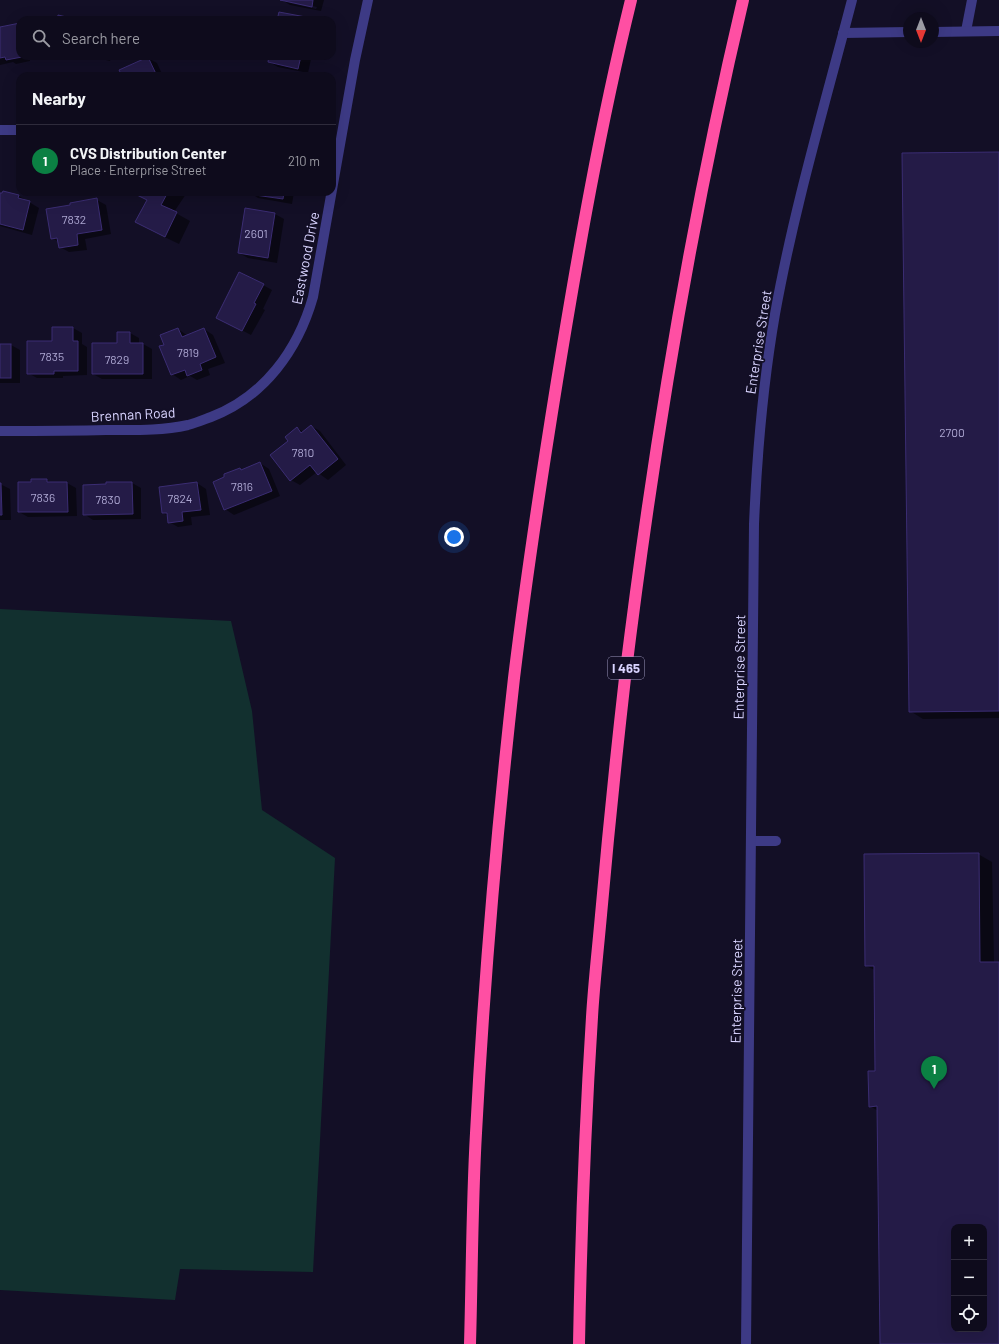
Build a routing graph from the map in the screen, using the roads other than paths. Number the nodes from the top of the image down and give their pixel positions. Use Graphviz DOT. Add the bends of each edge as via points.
graph roads {
  1 [pos="368,0"];
  2 [pos="630,0"];
  3 [pos="743,0"];
  4 [pos="852,0"];
  5 [pos="972,0"];
  6 [pos="999,31"];
  7 [pos="903,32"];
  8 [pos="939,32"];
  9 [pos="966,32"];
  10 [pos="843,33"];
  11 [pos="0,130"];
  12 [pos="16,130"];
  13 [pos="336,167"];
  14 [pos="331,196"];
  15 [pos="257,388"];
  16 [pos="0,431"];
  17 [pos="751,841"];
  18 [pos="776,841"];
  19 [pos="470,1344"];
  20 [pos="579,1344"];
  21 [pos="746,1344"];
  1 -- 13 [label="street, Eastwood Drive"];
  2 -- 19 [label="highway" via="597,149 576,268 538,500 514,676 487,957 473,1197"];
  3 -- 20 [label="highway, I 465" via="715,122 681,300 637,580 613,782 592,1014"];
  4 -- 10 [label="street, Enterprise Street"];
  5 -- 9 [label="street"];
  6 -- 9 [label="street"];
  7 -- 10 [label="street"];
  8 -- 9 [label="street"];
  10 -- 17 [label="street, Enterprise Street" via="788,250 775,313 762,408 754,524"];
  11 -- 12 [label="street"];
  14 -- 15 [label="street, Eastwood Drive" via="315,286 303,327 292,348 265,382"];
  15 -- 16 [label="street, Brennan Road" via="230,409 200,422 178,427 156,430"];
  17 -- 18 [label="street"];
  17 -- 21 [label="street, Enterprise Street"];
}
